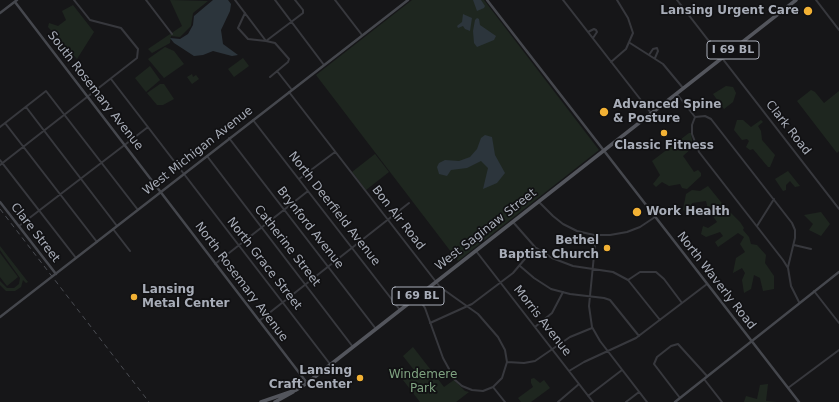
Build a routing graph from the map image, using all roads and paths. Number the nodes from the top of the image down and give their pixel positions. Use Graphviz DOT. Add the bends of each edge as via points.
graph roads {
  1 [pos="74,0"];
  2 [pos="146,0"];
  3 [pos="235,0"];
  4 [pos="274,0"];
  5 [pos="295,0"];
  6 [pos="335,0"];
  7 [pos="408,0"];
  8 [pos="487,0"];
  9 [pos="563,0"];
  10 [pos="617,0"];
  11 [pos="677,0"];
  12 [pos="796,0"];
  13 [pos="816,0"];
  14 [pos="16,1"];
  15 [pos="0,13"];
  16 [pos="245,13"];
  17 [pos="291,22"];
  18 [pos="839,30"];
  19 [pos="588,32"];
  20 [pos="172,34"];
  21 [pos="362,35"];
  22 [pos="593,38"];
  23 [pos="266,41"];
  24 [pos="630,43"];
  25 [pos="650,55"];
  26 [pos="655,58"];
  27 [pos="722,58"];
  28 [pos="612,62"];
  29 [pos="324,65"];
  30 [pos="277,71"];
  31 [pos="270,76"];
  32 [pos="111,79"];
  33 [pos="683,89"];
  34 [pos="291,91"];
  35 [pos="677,94"];
  36 [pos="88,97"];
  37 [pos="26,107"];
  38 [pos="651,114"];
  39 [pos="65,115"];
  40 [pos="695,117"];
  41 [pos="253,120"];
  42 [pos="5,123"];
  43 [pos="148,126"];
  44 [pos="0,127"];
  45 [pos="44,131"];
  46 [pos="229,138"];
  47 [pos="124,144"];
  48 [pos="24,147"];
  49 [pos="604,151"];
  50 [pos="335,152"];
  51 [pos="207,156"];
  52 [pos="0,160"];
  53 [pos="102,162"];
  54 [pos="1,164"];
  55 [pos="184,174"];
  56 [pos="81,178"];
  57 [pos="299,179"];
  58 [pos="308,191"];
  59 [pos="161,192"];
  60 [pos="60,194"];
  61 [pos="774,199"];
  62 [pos="0,202"];
  63 [pos="539,202"];
  64 [pos="409,203"];
  65 [pos="284,209"];
  66 [pos="839,209"];
  67 [pos="39,210"];
  68 [pos="138,210"];
  69 [pos="655,217"];
  70 [pos="387,220"];
  71 [pos="513,222"];
  72 [pos="19,226"];
  73 [pos="117,226"];
  74 [pos="757,226"];
  75 [pos="261,227"];
  76 [pos="113,229"];
  77 [pos="596,235"];
  78 [pos="97,242"];
  79 [pos="238,245"];
  80 [pos="794,245"];
  81 [pos="535,247"];
  82 [pos="352,248"];
  83 [pos="811,249"];
  84 [pos="130,251"];
  85 [pos="476,251"];
  86 [pos="76,258"];
  87 [pos="790,258"];
  88 [pos="783,260"];
  89 [pos="215,264"];
  90 [pos="328,266"];
  91 [pos="520,266"];
  92 [pos="788,268"];
  93 [pos="593,269"];
  94 [pos="839,272"];
  95 [pos="56,274"];
  96 [pos="628,280"];
  97 [pos="436,282"];
  98 [pos="500,282"];
  99 [pos="305,284"];
  100 [pos="707,284"];
  101 [pos="814,291"];
  102 [pos="563,292"];
  103 [pos="417,296"];
  104 [pos="590,296"];
  105 [pos="282,302"];
  106 [pos="800,302"];
  107 [pos="682,303"];
  108 [pos="468,306"];
  109 [pos="400,310"];
  110 [pos="0,317"];
  111 [pos="839,317"];
  112 [pos="836,319"];
  113 [pos="660,320"];
  114 [pos="259,321"];
  115 [pos="430,323"];
  116 [pos="839,323"];
  117 [pos="376,328"];
  118 [pos="535,328"];
  119 [pos="592,328"];
  120 [pos="639,336"];
  121 [pos="751,341"];
  122 [pos="353,347"];
  123 [pos="552,349"];
  124 [pos="839,350"];
  125 [pos="608,351"];
  126 [pos="507,362"];
  127 [pos="330,364"];
  128 [pos="622,370"];
  129 [pos="569,371"];
  130 [pos="708,376"];
  131 [pos="704,379"];
  132 [pos="307,383"];
  133 [pos="579,384"];
  134 [pos="493,387"];
  135 [pos="788,388"];
  136 [pos="296,390"];
  137 [pos="639,392"];
  138 [pos="588,396"];
  139 [pos="679,398"];
  140 [pos="261,402"];
  141 [pos="275,402"];
  142 [pos="505,402"];
  143 [pos="558,402"];
  144 [pos="593,402"];
  145 [pos="626,402"];
  146 [pos="646,402"];
  147 [pos="675,402"];
  148 [pos="681,402"];
  149 [pos="722,402"];
  150 [pos="799,402"];
  1 -- 32 [label="street" via="90,20 121,28 136,46 139,53 135,60"];
  2 -- 20 [label="street"];
  3 -- 16 [label="street"];
  4 -- 17 [label="street"];
  5 -- 17 [label="street" via="303,10"];
  6 -- 21 [label="street"];
  7 -- 21 [label="street, West Michigan Avenue"];
  8 -- 49 [label="street, North Waverly Road"];
  9 -- 19 [label="street"];
  10 -- 24 [label="street" via="632,27"];
  11 -- 27 [label="street, Clark Road"];
  12 -- 27 [label="main road, I 69 BL"];
  13 -- 18 [label="street"];
  14 -- 15 [label="street"];
  14 -- 36 [label="street, South Rosemary Avenue"];
  16 -- 23 [label="street"];
  16 -- 23 [label="street" via="238,28 248,39"];
  17 -- 23 [label="street"];
  17 -- 29 [label="street"];
  19 -- 22 [label="street"];
  19 -- 22 [label="street" via="596,30"];
  21 -- 29 [label="street, West Michigan Avenue"];
  22 -- 28 [label="street"];
  23 -- 30 [label="street" via="275,43 289,59"];
  24 -- 25 [label="street"];
  24 -- 28 [label="street"];
  25 -- 26 [label="street"];
  25 -- 26 [label="street" via="653,49 657,48"];
  26 -- 33 [label="street"];
  27 -- 33 [label="main road, I 69 BL"];
  27 -- 66 [label="street, Clark Road"];
  28 -- 38 [label="street"];
  29 -- 34 [label="street, West Michigan Avenue"];
  30 -- 31 [label="street"];
  30 -- 34 [label="street, Bon Air Road"];
  32 -- 36 [label="street"];
  32 -- 43 [label="street, North Grace Street"];
  33 -- 35 [label="main road, I 69 BL"];
  34 -- 41 [label="street, West Michigan Avenue"];
  34 -- 50 [label="street, Bon Air Road"];
  35 -- 38 [label="main road, I 69 BL"];
  35 -- 40 [label="street"];
  36 -- 39 [label="street"];
  36 -- 47 [label="street, South Rosemary Avenue"];
  37 -- 39 [label="street" via="46,91"];
  37 -- 42 [label="street"];
  37 -- 45 [label="street"];
  38 -- 49 [label="main road, I 69 BL"];
  39 -- 45 [label="street"];
  39 -- 53 [label="street"];
  40 -- 61 [label="street" via="705,116 712,119"];
  40 -- 74 [label="street" via="692,131 697,147"];
  41 -- 46 [label="street, West Michigan Avenue"];
  41 -- 57 [label="street, North Deerfield Avenue"];
  42 -- 44 [label="street"];
  42 -- 48 [label="street"];
  43 -- 47 [label="street"];
  43 -- 55 [label="street, North Grace Street"];
  45 -- 48 [label="street"];
  45 -- 56 [label="street"];
  46 -- 51 [label="street, West Michigan Avenue"];
  46 -- 65 [label="street, Brynford Avenue"];
  47 -- 53 [label="street"];
  47 -- 59 [label="street, South Rosemary Avenue"];
  48 -- 54 [label="street"];
  48 -- 60 [label="street"];
  49 -- 63 [label="main road, West Saginaw Street / I 69 BL"];
  49 -- 69 [label="street, North Waverly Road"];
  50 -- 57 [label="street"];
  50 -- 70 [label="street, Bon Air Road"];
  51 -- 55 [label="street, West Michigan Avenue"];
  51 -- 75 [label="street, Catherine Street"];
  52 -- 54 [label="street"];
  53 -- 56 [label="street"];
  53 -- 68 [label="street"];
  54 -- 67 [label="street"];
  55 -- 59 [label="street, West Michigan Avenue"];
  55 -- 79 [label="street, North Grace Street"];
  56 -- 60 [label="street"];
  56 -- 73 [label="street"];
  57 -- 58 [label="street, North Deerfield Avenue"];
  58 -- 65 [label="street"];
  58 -- 82 [label="street, North Deerfield Avenue"];
  59 -- 68 [label="street, West Michigan Avenue"];
  59 -- 89 [label="street, North Rosemary Avenue"];
  60 -- 67 [label="street"];
  60 -- 78 [label="street"];
  61 -- 74 [label="street"];
  61 -- 80 [label="street" via="793,226"];
  62 -- 72 [label="street, Clare Street"];
  63 -- 71 [label="main road, West Saginaw Street / I 69 BL"];
  63 -- 77 [label="street" via="563,224 580,232"];
  64 -- 70 [label="street"];
  65 -- 75 [label="street"];
  65 -- 90 [label="street, Brynford Avenue"];
  67 -- 72 [label="street"];
  67 -- 86 [label="street"];
  68 -- 73 [label="street, West Michigan Avenue"];
  69 -- 77 [label="street" via="629,231"];
  69 -- 100 [label="street, North Waverly Road"];
  70 -- 82 [label="street"];
  70 -- 97 [label="street, Bon Air Road"];
  71 -- 81 [label="street"];
  71 -- 85 [label="main road, West Saginaw Street / I 69 BL"];
  72 -- 95 [label="street, Clare Street"];
  73 -- 76 [label="street, West Michigan Avenue"];
  74 -- 88 [label="street"];
  75 -- 79 [label="street"];
  75 -- 99 [label="street, Catherine Street"];
  76 -- 78 [label="street, West Michigan Avenue"];
  76 -- 84 [label="street"];
  77 -- 93 [label="street"];
  78 -- 86 [label="street, West Michigan Avenue"];
  79 -- 89 [label="street"];
  79 -- 105 [label="street, North Grace Street"];
  80 -- 83 [label="street"];
  80 -- 87 [label="street"];
  81 -- 91 [label="street"];
  81 -- 93 [label="street" via="564,263"];
  82 -- 90 [label="street"];
  82 -- 109 [label="street, North Deerfield Avenue"];
  85 -- 97 [label="main road, West Saginaw Street / I 69 BL"];
  85 -- 98 [label="street, Morris Avenue"];
  86 -- 95 [label="street, West Michigan Avenue"];
  87 -- 88 [label="street"];
  87 -- 92 [label="street"];
  88 -- 92 [label="street"];
  89 -- 114 [label="street, North Rosemary Avenue"];
  90 -- 99 [label="street"];
  90 -- 117 [label="street, Brynford Avenue"];
  91 -- 98 [label="street"];
  91 -- 102 [label="street" via="539,282"];
  92 -- 106 [label="street" via="791,286"];
  93 -- 96 [label="street" via="613,272"];
  93 -- 104 [label="street"];
  94 -- 101 [label="street"];
  95 -- 110 [label="street, West Michigan Avenue"];
  96 -- 107 [label="street" via="640,272 656,272"];
  96 -- 113 [label="street"];
  97 -- 103 [label="main road, West Saginaw Street / I 69 BL"];
  97 -- 108 [label="street, Bon Air Road"];
  98 -- 108 [label="street"];
  98 -- 118 [label="street, Morris Avenue"];
  99 -- 105 [label="street"];
  99 -- 122 [label="street, Catherine Street"];
  100 -- 107 [label="street"];
  100 -- 121 [label="street, North Waverly Road"];
  101 -- 106 [label="street"];
  101 -- 112 [label="street"];
  102 -- 104 [label="street"];
  102 -- 118 [label="street" via="552,313"];
  103 -- 109 [label="main road, West Saginaw Street / I 69 BL"];
  103 -- 115 [label="street" via="425,308"];
  104 -- 119 [label="street" via="589,313"];
  104 -- 120 [label="street" via="610,300"];
  105 -- 114 [label="street"];
  105 -- 127 [label="street, North Grace Street"];
  106 -- 121 [label="street"];
  107 -- 113 [label="street"];
  108 -- 115 [label="street"];
  108 -- 126 [label="street, Bon Air Road" via="498,337 505,350"];
  109 -- 117 [label="main road, West Saginaw Street / I 69 BL"];
  111 -- 112 [label="street"];
  112 -- 116 [label="street"];
  113 -- 120 [label="street"];
  114 -- 132 [label="street, North Rosemary Avenue"];
  115 -- 134 [label="street" via="443,358 458,383 472,390 483,391"];
  117 -- 122 [label="main road, West Saginaw Street / I 69 BL"];
  118 -- 123 [label="street, Morris Avenue"];
  119 -- 123 [label="street" via="570,337"];
  119 -- 125 [label="street"];
  120 -- 125 [label="street"];
  121 -- 130 [label="street"];
  121 -- 135 [label="street, North Waverly Road"];
  122 -- 127 [label="main road, West Saginaw Street / I 69 BL"];
  123 -- 126 [label="street" via="531,363"];
  123 -- 129 [label="street, Morris Avenue"];
  124 -- 135 [label="street"];
  125 -- 128 [label="street"];
  125 -- 129 [label="street"];
  126 -- 134 [label="street" via="502,378"];
  127 -- 132 [label="main road, West Saginaw Street / I 69 BL"];
  128 -- 137 [label="street"];
  128 -- 138 [label="street"];
  129 -- 133 [label="street, Morris Avenue"];
  130 -- 131 [label="street"];
  130 -- 139 [label="street" via="679,345 676,344 657,357 654,362"];
  131 -- 139 [label="street"];
  131 -- 149 [label="street"];
  132 -- 136 [label="main road, West Saginaw Street / I 69 BL"];
  133 -- 138 [label="street, Morris Avenue"];
  133 -- 143 [label="street"];
  134 -- 142 [label="street"];
  135 -- 150 [label="street, North Waverly Road"];
  136 -- 140 [label="main road, West Saginaw Street / I 69 BL"];
  136 -- 141 [label="main road, I 69 BL"];
  137 -- 145 [label="street"];
  137 -- 146 [label="street"];
  138 -- 144 [label="street, Morris Avenue"];
  139 -- 147 [label="street"];
  139 -- 148 [label="street"];
}
